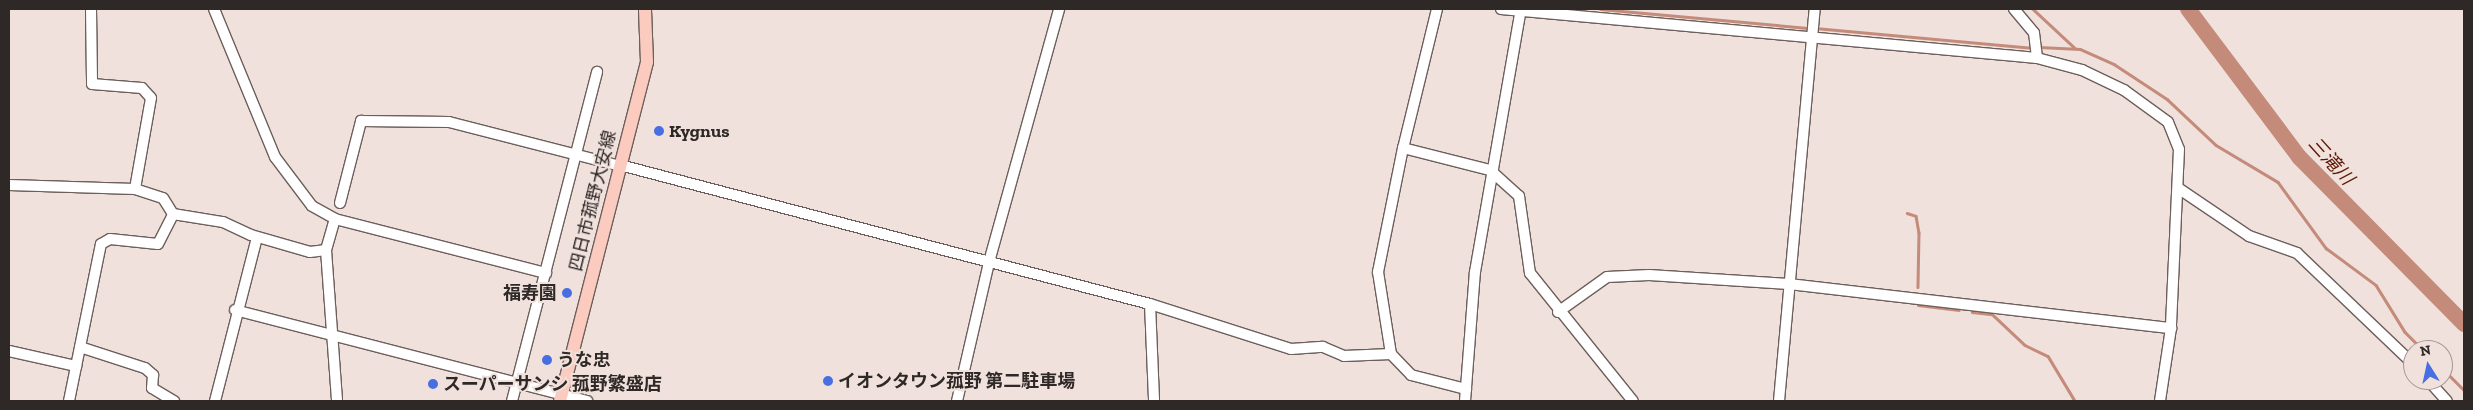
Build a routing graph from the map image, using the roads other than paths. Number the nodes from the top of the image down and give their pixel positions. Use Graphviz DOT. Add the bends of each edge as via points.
graph roads {
  1 [pos="91,9"];
  2 [pos="214,9"];
  3 [pos="645,9"];
  4 [pos="1058,9"];
  5 [pos="1437,9"];
  6 [pos="1501,9"];
  7 [pos="1814,9"];
  8 [pos="2014,9"];
  9 [pos="1520,10"];
  10 [pos="1812,36"];
  11 [pos="2037,56"];
  12 [pos="598,72"];
  13 [pos="1404,148"];
  14 [pos="577,156"];
  15 [pos="620,166"];
  16 [pos="1490,170"];
  17 [pos="9,185"];
  18 [pos="2178,188"];
  19 [pos="135,189"];
  20 [pos="340,203"];
  21 [pos="173,214"];
  22 [pos="335,219"];
  23 [pos="257,237"];
  24 [pos="326,250"];
  25 [pos="989,262"];
  26 [pos="546,273"];
  27 [pos="1789,284"];
  28 [pos="1150,304"];
  29 [pos="235,310"];
  30 [pos="1558,312"];
  31 [pos="2171,328"];
  32 [pos="333,335"];
  33 [pos="80,347"];
  34 [pos="9,351"];
  35 [pos="1391,354"];
  36 [pos="2403,354"];
  37 [pos="76,366"];
  38 [pos="516,383"];
  39 [pos="1466,388"];
  40 [pos="2437,390"];
  41 [pos="560,398"];
  42 [pos="69,401"];
  43 [pos="174,401"];
  44 [pos="214,401"];
  45 [pos="337,401"];
  46 [pos="512,401"];
  47 [pos="587,401"];
  48 [pos="957,401"];
  49 [pos="1154,401"];
  50 [pos="1465,401"];
  51 [pos="1633,401"];
  52 [pos="1779,401"];
  53 [pos="2160,401"];
  54 [pos="2447,401"];
  1 -- 19 [label="street" via="92,84 142,88 151,98"];
  2 -- 22 [label="street" via="279,165 312,206"];
  3 -- 15 [label="main road, 四日市菰野大安線" via="647,62"];
  4 -- 25 [label="street"];
  5 -- 13 [label="street"];
  6 -- 9 [label="street"];
  7 -- 10 [label="street"];
  8 -- 11 [label="street" via="2038,42"];
  9 -- 10 [label="street"];
  9 -- 16 [label="street"];
  10 -- 11 [label="street"];
  10 -- 27 [label="street"];
  11 -- 18 [label="street" via="2107,80 2168,122 2179,149"];
  12 -- 14 [label="street"];
  13 -- 16 [label="street"];
  13 -- 35 [label="street" via="1378,272"];
  14 -- 15 [label="street"];
  14 -- 20 [label="street" via="441,121 361,121"];
  14 -- 26 [label="street"];
  15 -- 25 [label="street"];
  15 -- 41 [label="main road, 四日市菰野大安線"];
  16 -- 30 [label="street" via="1523,204 1530,274"];
  16 -- 39 [label="street" via="1475,272"];
  17 -- 19 [label="street"];
  18 -- 31 [label="street"];
  18 -- 36 [label="street" via="2215,209 2249,236 2297,253"];
  19 -- 21 [label="street" via="163,198"];
  21 -- 23 [label="street" via="223,222"];
  21 -- 33 [label="street" via="158,244 110,239 101,244"];
  22 -- 24 [label="street"];
  22 -- 26 [label="street"];
  23 -- 24 [label="street" via="310,252"];
  23 -- 29 [label="street"];
  24 -- 32 [label="street" via="324,260"];
  25 -- 28 [label="street"];
  25 -- 48 [label="street"];
  26 -- 38 [label="street"];
  27 -- 30 [label="street" via="1622,274 1606,277"];
  27 -- 31 [label="street"];
  27 -- 52 [label="street"];
  28 -- 35 [label="street" via="1291,349 1324,347 1344,356"];
  28 -- 49 [label="street"];
  29 -- 32 [label="street"];
  29 -- 44 [label="street"];
  30 -- 51 [label="street"];
  31 -- 53 [label="street"];
  32 -- 38 [label="street"];
  32 -- 45 [label="street"];
  33 -- 37 [label="street"];
  33 -- 43 [label="street" via="145,368 153,375 152,388"];
  34 -- 37 [label="street"];
  35 -- 39 [label="street" via="1411,375"];
  37 -- 42 [label="street"];
  38 -- 41 [label="street"];
  38 -- 46 [label="street"];
  39 -- 50 [label="street"];
  40 -- 54 [label="street"];
  41 -- 47 [label="street"];
}
